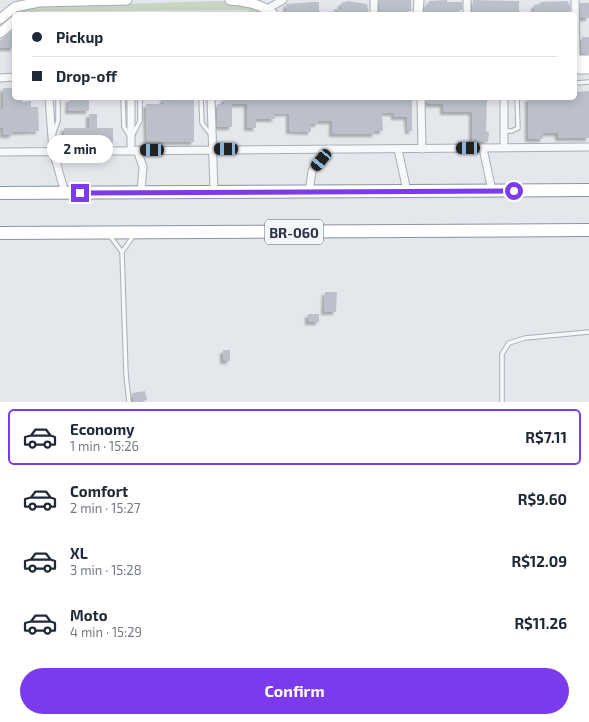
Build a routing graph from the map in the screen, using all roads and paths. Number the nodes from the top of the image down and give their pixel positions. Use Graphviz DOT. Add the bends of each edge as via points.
graph roads {
  1 [pos="50,0"];
  2 [pos="127,0"];
  3 [pos="230,0"];
  4 [pos="283,0"];
  5 [pos="374,0"];
  6 [pos="419,0"];
  7 [pos="467,0"];
  8 [pos="575,0"];
  9 [pos="13,3"];
  10 [pos="270,12"];
  11 [pos="374,12"];
  12 [pos="418,12"];
  13 [pos="467,12"];
  14 [pos="575,12"];
  15 [pos="0,19"];
  16 [pos="12,23"];
  17 [pos="0,33"];
  18 [pos="589,60"];
  19 [pos="577,63"];
  20 [pos="577,64"];
  21 [pos="589,69"];
  22 [pos="12,77"];
  23 [pos="0,78"];
  24 [pos="577,82"];
  25 [pos="589,82"];
  26 [pos="49,100"];
  27 [pos="58,100"];
  28 [pos="123,100"];
  29 [pos="131,100"];
  30 [pos="140,100"];
  31 [pos="201,100"];
  32 [pos="211,100"];
  33 [pos="421,100"];
  34 [pos="504,100"];
  35 [pos="517,100"];
  36 [pos="504,131"];
  37 [pos="211,135"];
  38 [pos="131,138"];
  39 [pos="52,140"];
  40 [pos="504,147"];
  41 [pos="589,147"];
  42 [pos="422,148"];
  43 [pos="483,148"];
  44 [pos="211,149"];
  45 [pos="330,149"];
  46 [pos="398,149"];
  47 [pos="134,150"];
  48 [pos="53,151"];
  49 [pos="0,152"];
  50 [pos="589,190"];
  51 [pos="407,191"];
  52 [pos="492,191"];
  53 [pos="141,192"];
  54 [pos="214,192"];
  55 [pos="309,192"];
  56 [pos="0,193"];
  57 [pos="66,193"];
  58 [pos="589,230"];
  59 [pos="107,232"];
  60 [pos="136,232"];
  61 [pos="0,233"];
  62 [pos="122,252"];
  63 [pos="589,332"];
  64 [pos="129,402"];
  65 [pos="502,402"];
  1 -- 2 [label="street"];
  1 -- 9 [label="street"];
  3 -- 10 [label="street" via="251,2"];
  4 -- 10 [label="street"];
  5 -- 11 [label="street"];
  6 -- 12 [label="street"];
  7 -- 13 [label="street"];
  8 -- 14 [label="street"];
  9 -- 15 [label="street"];
  16 -- 17 [label="street"];
  18 -- 19 [label="street"];
  20 -- 21 [label="street"];
  22 -- 23 [label="street"];
  24 -- 25 [label="lane"];
  26 -- 39 [label="street"];
  27 -- 39 [label="lane" via="58,121"];
  28 -- 38 [label="lane" via="124,127"];
  29 -- 38 [label="street"];
  30 -- 38 [label="lane" via="140,121"];
  31 -- 37 [label="lane" via="202,123"];
  32 -- 37 [label="street"];
  33 -- 42 [label="street"];
  34 -- 36 [label="street"];
  35 -- 36 [label="lane" via="518,128"];
  36 -- 40 [label="street"];
  37 -- 44 [label="street"];
  38 -- 47 [label="street"];
  39 -- 48 [label="street"];
  40 -- 41 [label="street"];
  40 -- 43 [label="street"];
  42 -- 43 [label="street"];
  42 -- 46 [label="street"];
  43 -- 52 [label="street"];
  44 -- 45 [label="street"];
  44 -- 47 [label="street"];
  44 -- 54 [label="street"];
  45 -- 46 [label="street"];
  45 -- 55 [label="street" via="312,171"];
  46 -- 51 [label="street"];
  47 -- 48 [label="street"];
  47 -- 53 [label="street" via="143,170"];
  48 -- 49 [label="street"];
  48 -- 57 [label="street"];
  50 -- 52 [label="highway"];
  51 -- 52 [label="highway"];
  51 -- 55 [label="highway"];
  53 -- 54 [label="highway"];
  53 -- 57 [label="highway"];
  54 -- 55 [label="highway"];
  56 -- 57 [label="highway"];
  58 -- 60 [label="highway, BR-060"];
  59 -- 60 [label="highway, BR-060"];
  59 -- 61 [label="highway, BR-060"];
  59 -- 62 [label="lane"];
  60 -- 62 [label="lane"];
  62 -- 64 [label="lane"];
  63 -- 65 [label="lane" via="509,342 502,354"];
}
